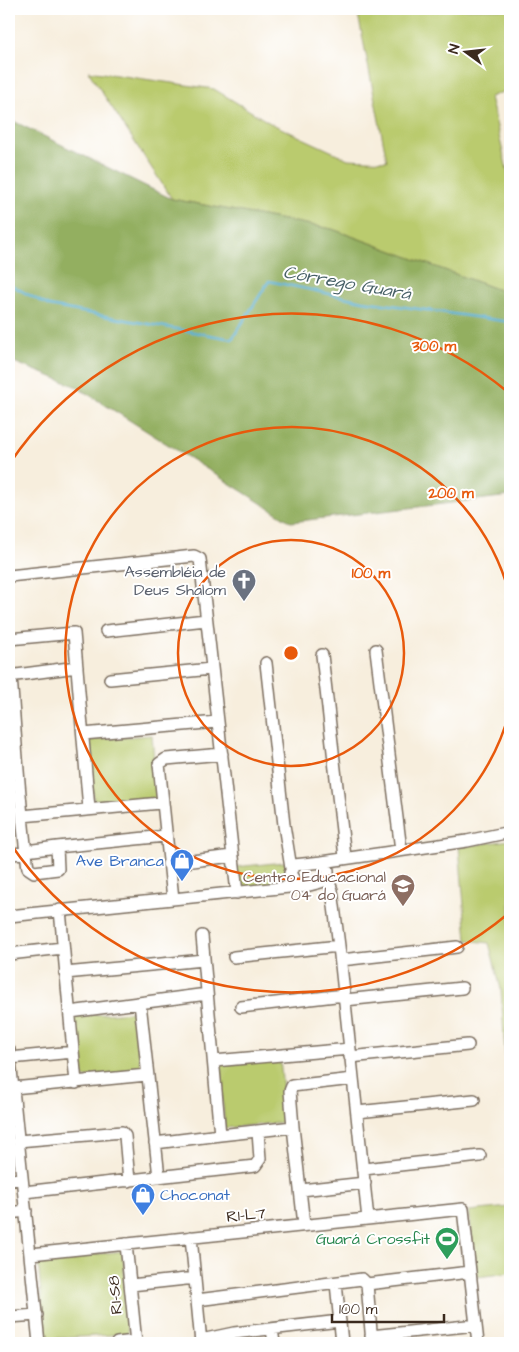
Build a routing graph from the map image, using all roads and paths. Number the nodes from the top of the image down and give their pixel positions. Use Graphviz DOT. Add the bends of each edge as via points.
graph roads {
  1 [pos="9,576"];
  2 [pos="206,620"];
  3 [pos="106,631"];
  4 [pos="9,639"];
  5 [pos="376,650"];
  6 [pos="322,655"];
  7 [pos="266,663"];
  8 [pos="77,667"];
  9 [pos="211,669"];
  10 [pos="10,676"];
  11 [pos="110,679"];
  12 [pos="217,722"];
  13 [pos="84,734"];
  14 [pos="13,749"];
  15 [pos="222,754"];
  16 [pos="161,803"];
  17 [pos="89,809"];
  18 [pos="22,816"];
  19 [pos="509,833"];
  20 [pos="165,836"];
  21 [pos="57,847"];
  22 [pos="401,850"];
  23 [pos="26,852"];
  24 [pos="9,854"];
  25 [pos="232,856"];
  26 [pos="345,857"];
  27 [pos="322,862"];
  28 [pos="168,864"];
  29 [pos="291,871"];
  30 [pos="327,878"];
  31 [pos="299,886"];
  32 [pos="279,888"];
  33 [pos="237,893"];
  34 [pos="173,898"];
  35 [pos="60,910"];
  36 [pos="9,916"];
  37 [pos="202,936"];
  38 [pos="339,946"];
  39 [pos="457,947"];
  40 [pos="63,948"];
  41 [pos="9,954"];
  42 [pos="234,957"];
  43 [pos="204,960"];
  44 [pos="341,960"];
  45 [pos="65,973"];
  46 [pos="462,988"];
  47 [pos="207,994"];
  48 [pos="344,997"];
  49 [pos="140,1003"];
  50 [pos="241,1007"];
  51 [pos="70,1012"];
  52 [pos="468,1045"];
  53 [pos="73,1052"];
  54 [pos="350,1053"];
  55 [pos="9,1054"];
  56 [pos="214,1061"];
  57 [pos="147,1075"];
  58 [pos="353,1079"];
  59 [pos="11,1081"];
  60 [pos="76,1083"];
  61 [pos="474,1100"];
  62 [pos="357,1112"];
  63 [pos="293,1127"];
  64 [pos="13,1128"];
  65 [pos="258,1132"];
  66 [pos="220,1135"];
  67 [pos="18,1141"];
  68 [pos="155,1143"];
  69 [pos="480,1156"];
  70 [pos="364,1169"];
  71 [pos="159,1177"];
  72 [pos="22,1179"];
  73 [pos="9,1180"];
  74 [pos="129,1181"];
  75 [pos="365,1183"];
  76 [pos="301,1190"];
  77 [pos="24,1192"];
  78 [pos="26,1211"];
  79 [pos="9,1213"];
  80 [pos="368,1219"];
  81 [pos="304,1225"];
  82 [pos="191,1237"];
  83 [pos="126,1244"];
  84 [pos="31,1254"];
  85 [pos="470,1272"];
  86 [pos="195,1278"];
  87 [pos="336,1283"];
  88 [pos="367,1284"];
  89 [pos="131,1285"];
  90 [pos="197,1300"];
  91 [pos="37,1315"];
  92 [pos="9,1317"];
  93 [pos="340,1321"];
  94 [pos="476,1325"];
  95 [pos="272,1330"];
  96 [pos="371,1339"];
  97 [pos="201,1341"];
  98 [pos="136,1342"];
  99 [pos="39,1343"];
  100 [pos="117,1343"];
  101 [pos="274,1343"];
  102 [pos="342,1343"];
  103 [pos="478,1343"];
  1 -- 2 [label="street" via="197,556 202,563"];
  2 -- 3 [label="street"];
  2 -- 9 [label="street"];
  4 -- 8 [label="street" via="74,633"];
  5 -- 22 [label="street"];
  6 -- 26 [label="street"];
  7 -- 29 [label="street"];
  8 -- 10 [label="street"];
  8 -- 13 [label="street"];
  9 -- 11 [label="street"];
  9 -- 12 [label="street"];
  10 -- 14 [label="street"];
  12 -- 13 [label="street"];
  12 -- 15 [label="street"];
  13 -- 17 [label="street"];
  14 -- 18 [label="street"];
  15 -- 16 [label="street" via="162,761 158,769"];
  15 -- 25 [label="street"];
  16 -- 17 [label="street"];
  16 -- 20 [label="street"];
  17 -- 18 [label="street"];
  18 -- 23 [label="street"];
  19 -- 22 [label="street"];
  20 -- 21 [label="street"];
  20 -- 28 [label="street"];
  21 -- 23 [label="street"];
  21 -- 23 [label="street" via="59,864 54,870 31,871"];
  22 -- 26 [label="street"];
  23 -- 24 [label="street"];
  25 -- 28 [label="street"];
  25 -- 33 [label="street"];
  26 -- 27 [label="street"];
  27 -- 29 [label="street" via="296,864"];
  27 -- 30 [label="street" via="328,870"];
  28 -- 34 [label="street"];
  29 -- 31 [label="street"];
  29 -- 32 [label="street"];
  30 -- 31 [label="street" via="316,884"];
  30 -- 38 [label="street" via="332,890"];
  31 -- 32 [label="street"];
  32 -- 33 [label="street"];
  33 -- 34 [label="street"];
  34 -- 35 [label="street"];
  35 -- 36 [label="street"];
  35 -- 40 [label="street"];
  37 -- 43 [label="street"];
  38 -- 42 [label="street"];
  38 -- 44 [label="street"];
  39 -- 44 [label="street"];
  40 -- 41 [label="street"];
  40 -- 45 [label="street"];
  43 -- 45 [label="street"];
  43 -- 47 [label="street"];
  44 -- 48 [label="street"];
  45 -- 51 [label="street"];
  46 -- 48 [label="street"];
  47 -- 49 [label="street"];
  47 -- 56 [label="street"];
  48 -- 50 [label="street"];
  48 -- 54 [label="street"];
  49 -- 51 [label="street"];
  49 -- 57 [label="street"];
  51 -- 53 [label="street"];
  52 -- 54 [label="street"];
  53 -- 55 [label="street"];
  53 -- 60 [label="street"];
  54 -- 56 [label="street"];
  54 -- 58 [label="street"];
  55 -- 59 [label="street"];
  56 -- 66 [label="street"];
  57 -- 60 [label="street"];
  57 -- 68 [label="street"];
  58 -- 62 [label="street"];
  58 -- 63 [label="street" via="292,1086"];
  59 -- 60 [label="street"];
  59 -- 64 [label="street"];
  61 -- 62 [label="street"];
  62 -- 70 [label="street"];
  63 -- 65 [label="street"];
  63 -- 76 [label="street"];
  64 -- 67 [label="street"];
  65 -- 66 [label="street"];
  65 -- 71 [label="street" via="260,1159 255,1166"];
  66 -- 68 [label="street"];
  67 -- 72 [label="street"];
  67 -- 74 [label="street" via="122,1132"];
  68 -- 71 [label="street"];
  69 -- 70 [label="street"];
  70 -- 75 [label="street"];
  71 -- 74 [label="street"];
  72 -- 73 [label="street"];
  72 -- 77 [label="street"];
  74 -- 77 [label="street"];
  75 -- 76 [label="street"];
  75 -- 80 [label="street"];
  76 -- 81 [label="street"];
  77 -- 78 [label="street"];
  78 -- 79 [label="street"];
  78 -- 84 [label="street"];
  80 -- 81 [label="street, R1-L7"];
  80 -- 85 [label="street, R1-L7" via="464,1209"];
  81 -- 82 [label="street, R1-L7"];
  82 -- 83 [label="street, R1-L7"];
  82 -- 86 [label="street"];
  83 -- 84 [label="street, R1-L7"];
  83 -- 89 [label="street, R1-S8"];
  84 -- 91 [label="street"];
  85 -- 88 [label="street"];
  85 -- 94 [label="street"];
  86 -- 89 [label="street"];
  86 -- 90 [label="street"];
  87 -- 88 [label="street" via="362,1279"];
  87 -- 90 [label="street"];
  87 -- 93 [label="street"];
  88 -- 96 [label="street"];
  89 -- 98 [label="street, R1-S8"];
  90 -- 97 [label="street"];
  91 -- 92 [label="street"];
  91 -- 99 [label="street"];
  93 -- 95 [label="street"];
  93 -- 102 [label="street"];
  94 -- 96 [label="street"];
  94 -- 103 [label="street"];
  95 -- 97 [label="street" via="234,1333"];
  95 -- 101 [label="street"];
  98 -- 100 [label="street"];
}
